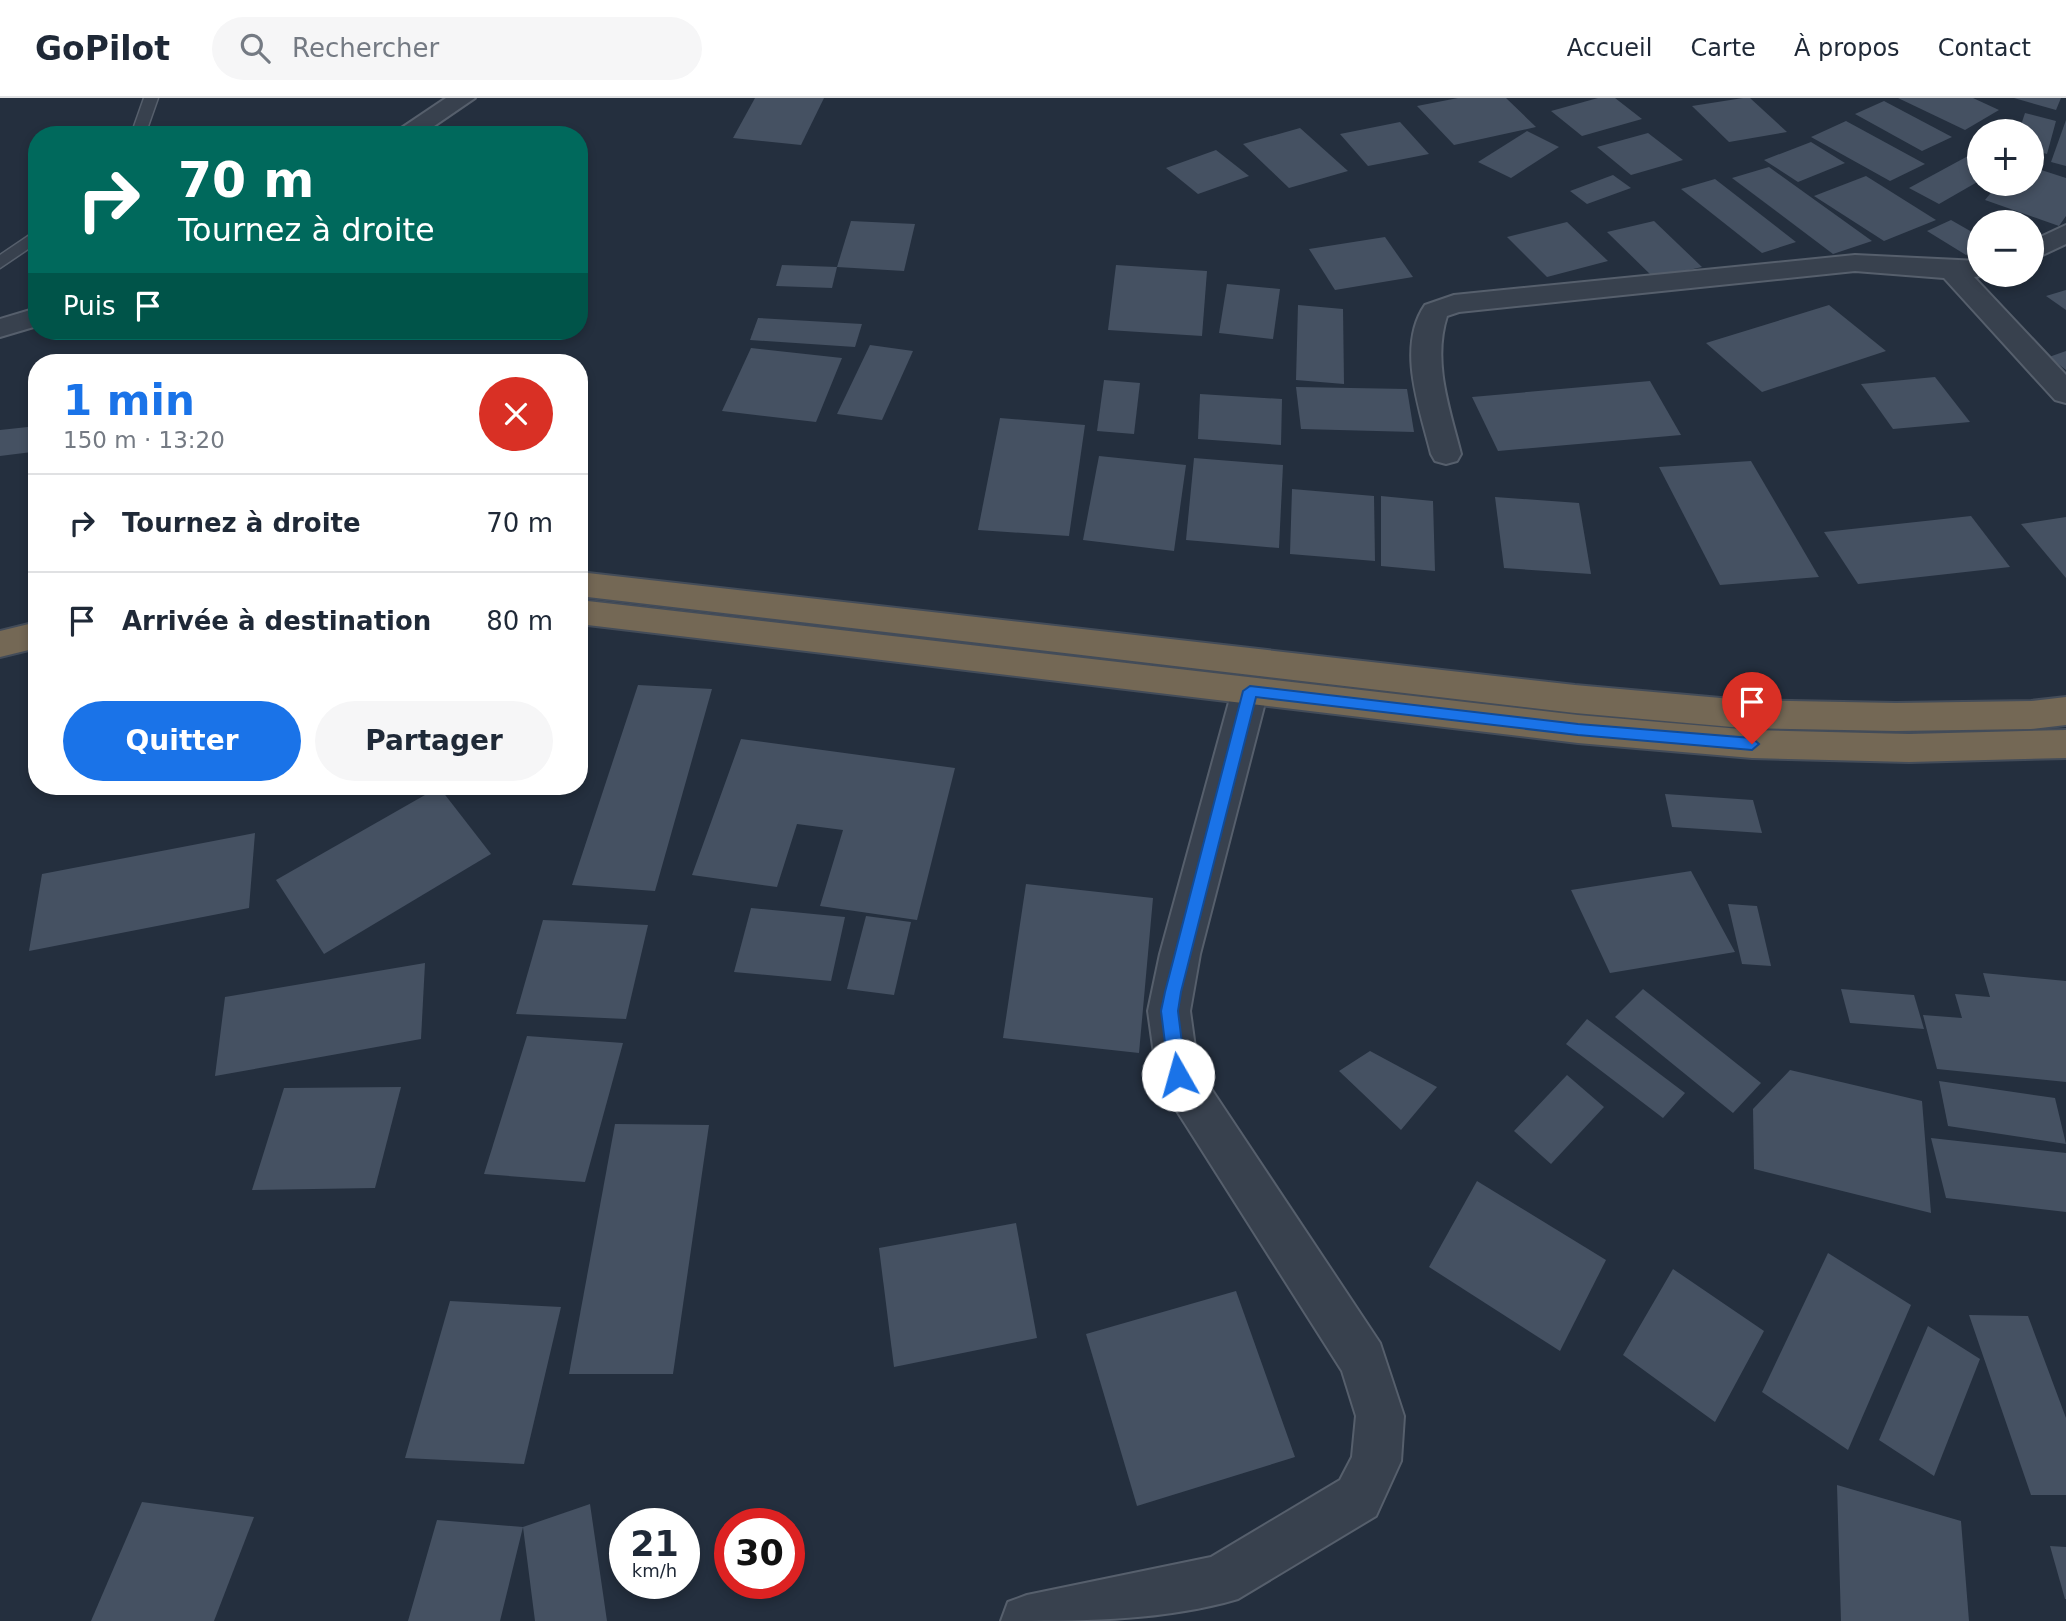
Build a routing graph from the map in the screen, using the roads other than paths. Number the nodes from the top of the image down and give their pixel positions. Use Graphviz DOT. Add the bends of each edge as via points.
graph roads {
  1 [pos="151,98"];
  2 [pos="463,98"];
  3 [pos="141,126"];
  4 [pos="418,126"];
  5 [pos="2066,233"];
  6 [pos="28,242"];
  7 [pos="2044,245"];
  8 [pos="0,262"];
  9 [pos="1966,270"];
  10 [pos="28,320"];
  11 [pos="0,328"];
  12 [pos="2066,393"];
  13 [pos="1446,454"];
  14 [pos="588,585"];
  15 [pos="28,612"];
  16 [pos="588,613"];
  17 [pos="0,618"];
  18 [pos="895,634"];
  19 [pos="28,637"];
  20 [pos="0,644"];
  21 [pos="1250,691"];
  22 [pos="2066,711"];
  23 [pos="2066,744"];
  24 [pos="1027,1621"];
  1 -- 3 [label="lane"];
  2 -- 4 [label="street"];
  5 -- 7 [label="street"];
  6 -- 8 [label="lane"];
  9 -- 12 [label="street"];
  9 -- 13 [label="street" via="1855,263 1454,304 1435,311 1427,329 1427,365"];
  10 -- 11 [label="street"];
  14 -- 18 [label="highway"];
  15 -- 17 [label="highway"];
  16 -- 18 [label="highway"];
  18 -- 21 [label="highway"];
  18 -- 22 [label="highway" via="1743,714 1896,717"];
  19 -- 20 [label="highway"];
  21 -- 23 [label="highway" via="1752,744 1909,748"];
  21 -- 24 [label="street" via="1180,954 1170,1011 1178,1075 1363,1360 1380,1416 1376,1461 1358,1497 1220,1581"];
}
